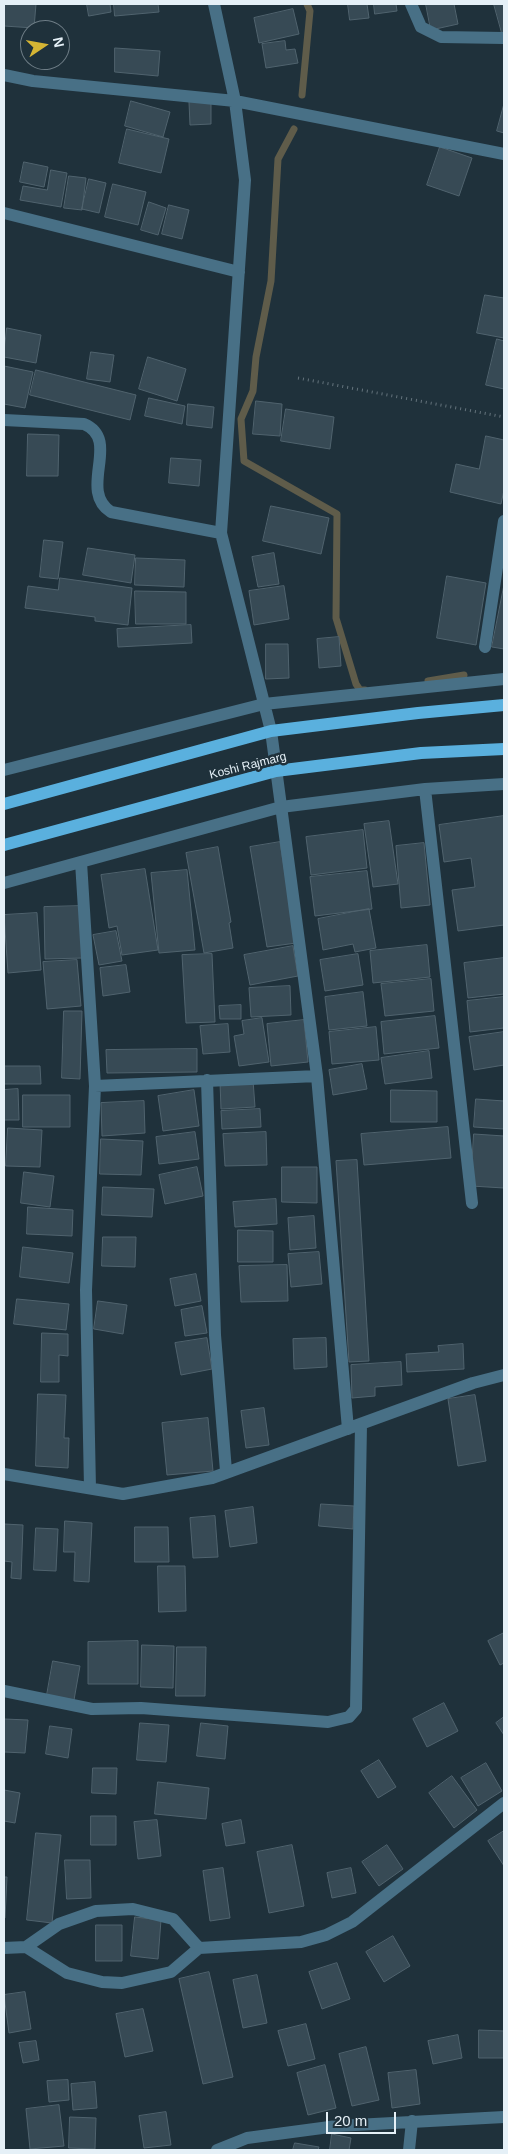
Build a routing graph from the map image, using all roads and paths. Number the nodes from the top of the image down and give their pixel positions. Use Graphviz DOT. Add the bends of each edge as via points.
graph roads {
  1 [pos="214,4"];
  2 [pos="410,4"];
  3 [pos="504,38"];
  4 [pos="4,75"];
  5 [pos="235,102"];
  6 [pos="504,154"];
  7 [pos="4,213"];
  8 [pos="239,272"];
  9 [pos="298,378"];
  10 [pos="504,416"];
  11 [pos="4,420"];
  12 [pos="504,521"];
  13 [pos="221,532"];
  14 [pos="485,647"];
  15 [pos="499,679"];
  16 [pos="264,704"];
  17 [pos="504,705"];
  18 [pos="270,731"];
  19 [pos="504,749"];
  20 [pos="4,770"];
  21 [pos="276,771"];
  22 [pos="504,784"];
  23 [pos="425,789"];
  24 [pos="4,804"];
  25 [pos="281,807"];
  26 [pos="4,845"];
  27 [pos="81,862"];
  28 [pos="4,883"];
  29 [pos="317,1076"];
  30 [pos="207,1080"];
  31 [pos="95,1086"];
  32 [pos="472,1202"];
  33 [pos="504,1374"];
  34 [pos="361,1425"];
  35 [pos="348,1430"];
  36 [pos="226,1471"];
  37 [pos="4,1474"];
  38 [pos="90,1488"];
  39 [pos="4,1691"];
  40 [pos="504,1803"];
  41 [pos="26,1947"];
  42 [pos="4,1948"];
  43 [pos="199,1948"];
  44 [pos="504,2117"];
  45 [pos="412,2121"];
  46 [pos="218,2150"];
  47 [pos="409,2150"];
  1 -- 5 [label="street"];
  2 -- 3 [label="street" via="422,28 440,37"];
  4 -- 5 [label="street" via="33,81"];
  5 -- 6 [label="street"];
  5 -- 8 [label="street" via="245,180"];
  7 -- 8 [label="street"];
  8 -- 13 [label="street"];
  9 -- 10 [label="path"];
  11 -- 13 [label="street" via="91,427 101,443 96,487 103,507 111,512"];
  12 -- 14 [label="street"];
  13 -- 16 [label="street"];
  15 -- 16 [label="street"];
  16 -- 18 [label="street"];
  16 -- 20 [label="street"];
  17 -- 18 [label="main road"];
  18 -- 21 [label="street"];
  18 -- 24 [label="main road"];
  19 -- 21 [label="main road, Koshi Rajmarg" via="421,753"];
  21 -- 25 [label="street"];
  21 -- 26 [label="main road, Koshi Rajmarg"];
  22 -- 23 [label="street"];
  23 -- 25 [label="street"];
  23 -- 32 [label="street"];
  25 -- 27 [label="street"];
  25 -- 29 [label="street"];
  27 -- 28 [label="street"];
  27 -- 31 [label="street"];
  29 -- 30 [label="street"];
  29 -- 35 [label="street"];
  30 -- 31 [label="street"];
  30 -- 36 [label="street" via="215,1335"];
  31 -- 38 [label="street" via="86,1290"];
  33 -- 34 [label="street"];
  34 -- 35 [label="street"];
  34 -- 39 [label="street" via="356,1709 349,1717 328,1722 141,1708 92,1709"];
  35 -- 36 [label="street"];
  36 -- 38 [label="street" via="212,1478 123,1494"];
  37 -- 38 [label="street"];
  40 -- 43 [label="street" via="352,1922 326,1935 302,1942"];
  41 -- 42 [label="street"];
  41 -- 43 [label="street" via="67,1973 102,1982 122,1983 171,1972"];
  41 -- 43 [label="street" via="59,1924 96,1911 133,1909 173,1920"];
  44 -- 45 [label="street"];
  45 -- 46 [label="street" via="337,2126 247,2138"];
  45 -- 47 [label="street"];
}
